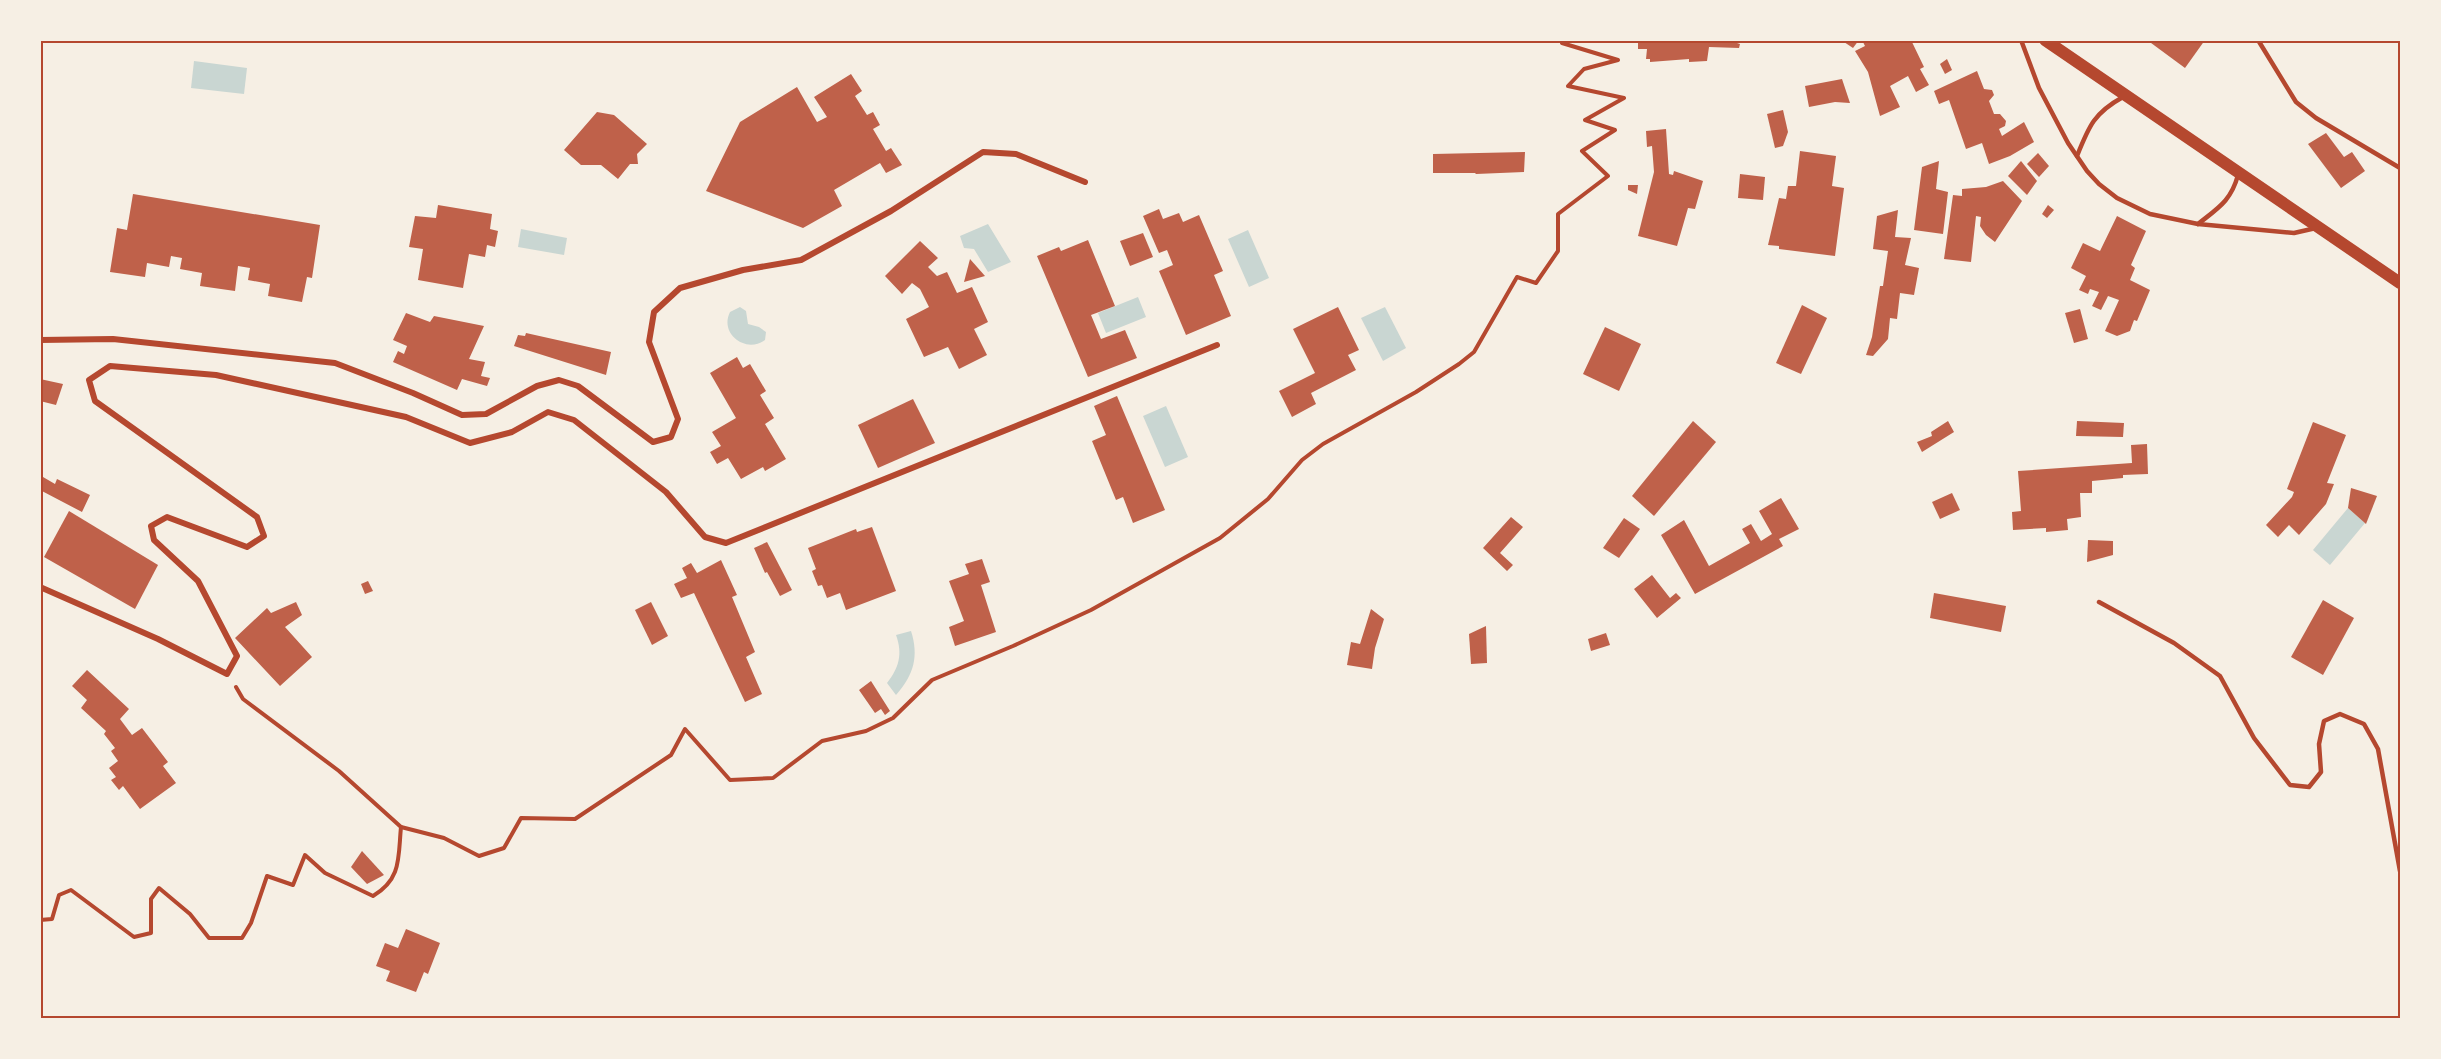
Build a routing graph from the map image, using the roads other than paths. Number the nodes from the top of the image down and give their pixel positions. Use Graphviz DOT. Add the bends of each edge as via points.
graph roads {
  1 [pos="2020,40"];
  2 [pos="2045,40"];
  3 [pos="2258,40"];
  4 [pos="2126,96"];
  5 [pos="2077,156"];
  6 [pos="2400,168"];
  7 [pos="2238,172"];
  8 [pos="1085,182"];
  9 [pos="2198,224"];
  10 [pos="2321,227"];
  11 [pos="2400,283"];
  12 [pos="40,340"];
  13 [pos="1217,345"];
  14 [pos="40,587"];
  15 [pos="2099,602"];
  16 [pos="2400,871"];
  1 -- 5 [label="lane" via="2038,88"];
  2 -- 4 [label="main road"];
  3 -- 6 [label="lane" via="2296,102"];
  4 -- 5 [label="lane" via="2097,115"];
  4 -- 7 [label="main road"];
  5 -- 9 [label="lane" via="2099,184 2117,198 2150,214"];
  7 -- 9 [label="lane" via="2234,192"];
  7 -- 10 [label="main road"];
  8 -- 12 [label="street" via="1016,154 983,152 891,211 801,260 743,270 680,288 654,312 649,342 678,419 671,437 653,442 578,386 559,380 537,386 486,414 462,414 335,363 113,339"];
  9 -- 10 [label="lane" via="2294,233"];
  10 -- 11 [label="main road"];
  13 -- 14 [label="street" via="726,543 705,537 666,492 574,420 548,412 512,432 470,443 406,417 340,401 216,375 110,366 89,380 94,401 257,518 264,536 247,547 167,518 151,526 154,540 198,581 237,656 227,674"];
  15 -- 16 [label="lane" via="2174,643 2220,676 2254,738 2290,785 2309,787 2321,772 2319,744 2324,721 2340,714 2364,724 2378,749"];
}
